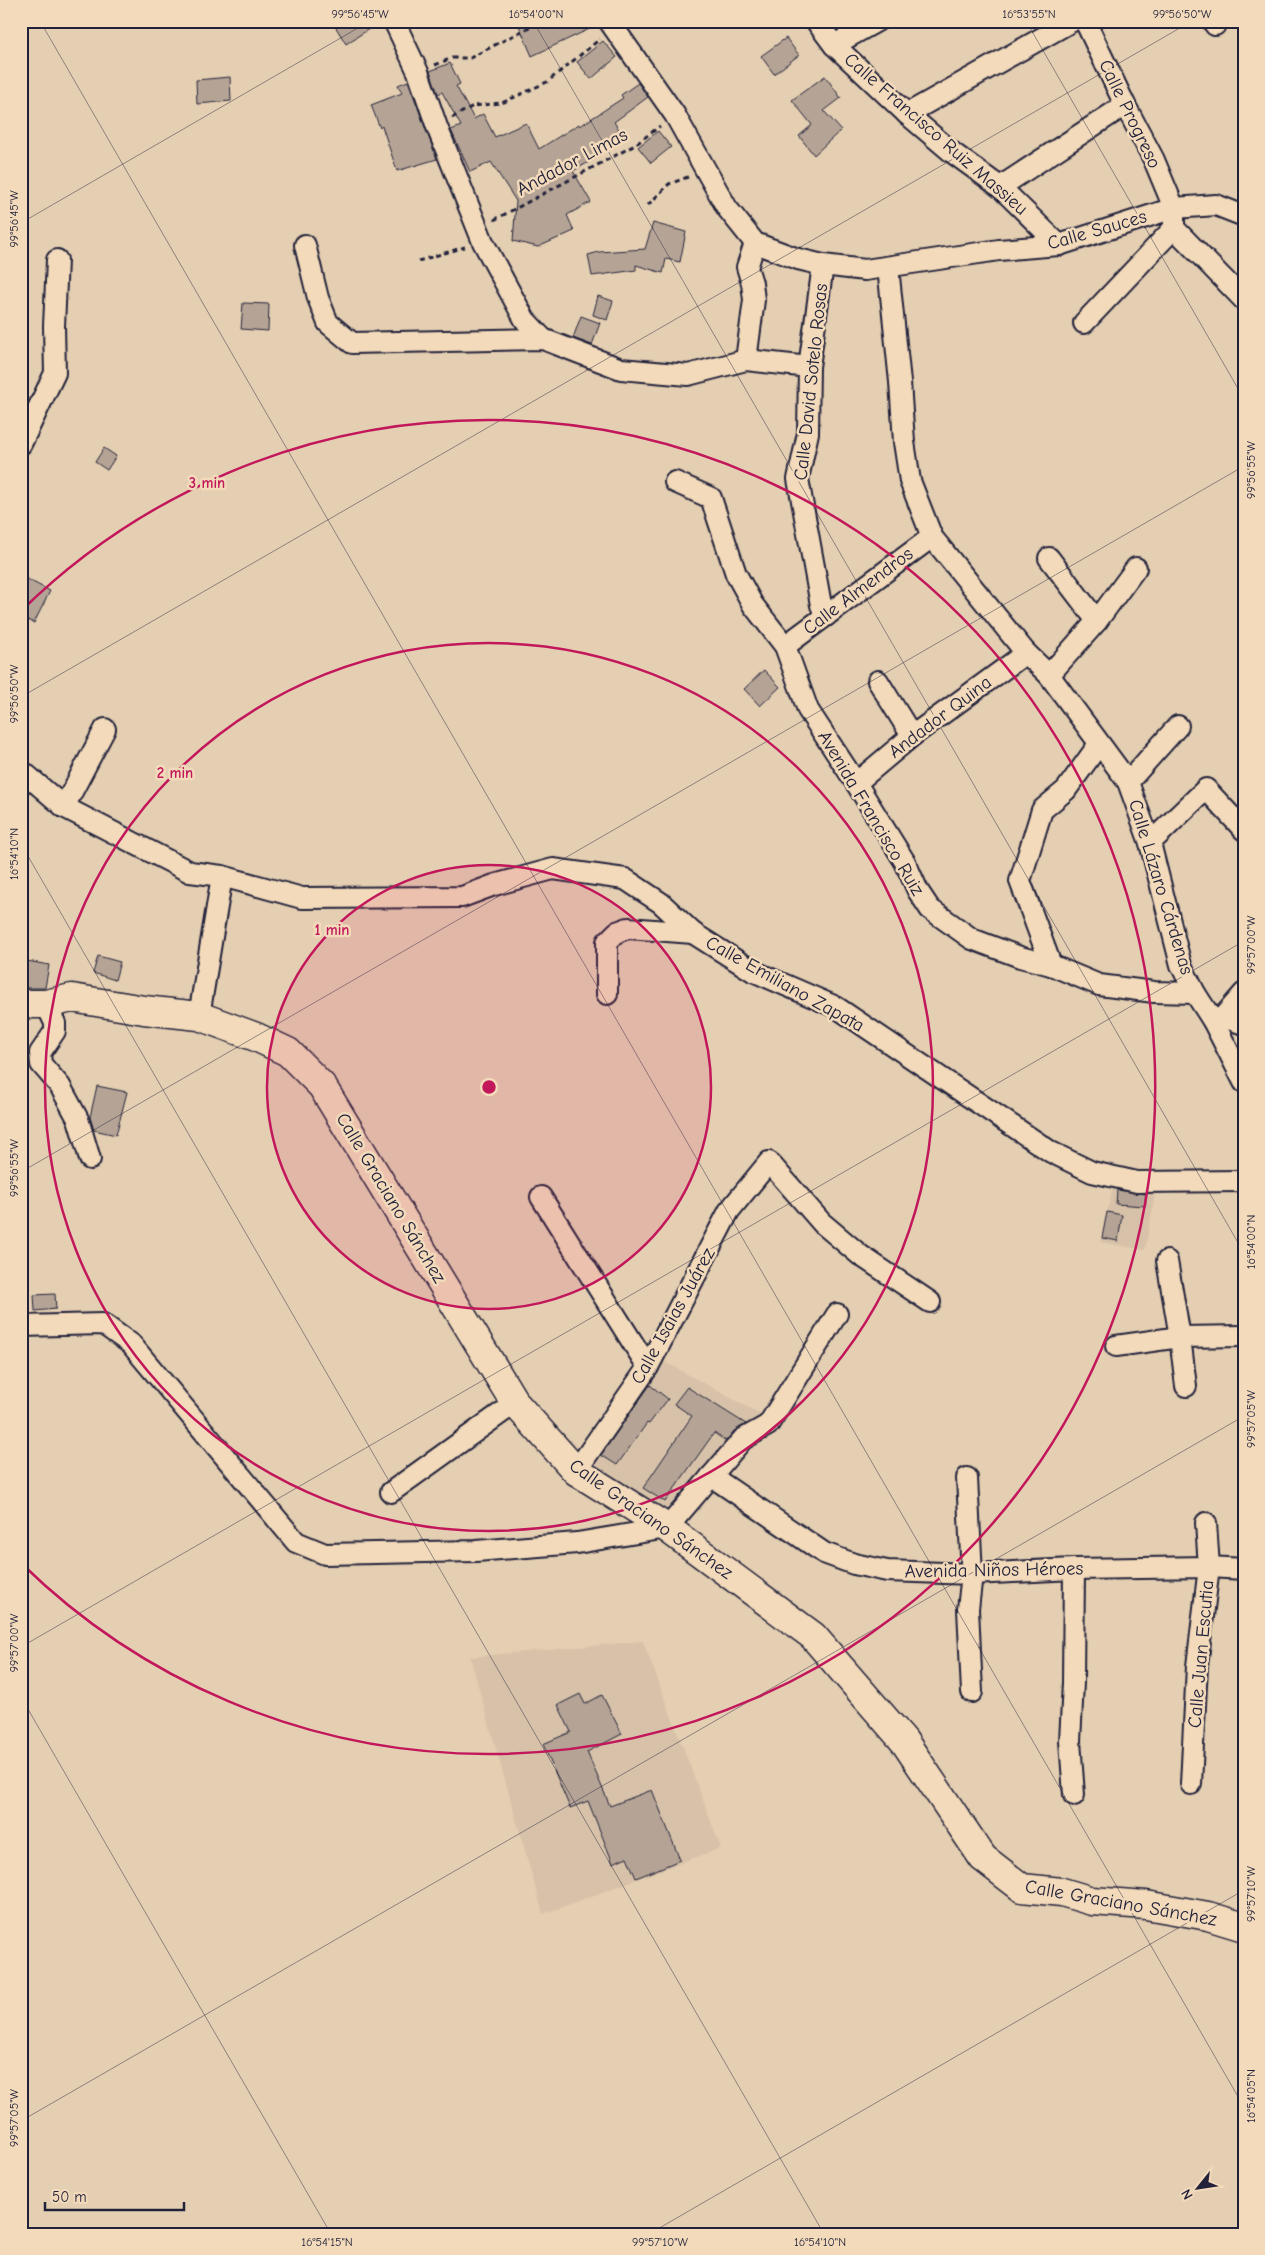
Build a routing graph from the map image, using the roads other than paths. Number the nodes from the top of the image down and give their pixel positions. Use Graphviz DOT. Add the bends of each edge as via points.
graph roads {
  1 [pos="394,21"];
  2 [pos="816,21"];
  3 [pos="877,21"];
  4 [pos="1072,21"];
  5 [pos="1085,21"];
  6 [pos="612,25"];
  7 [pos="834,45"];
  8 [pos="1125,105"];
  9 [pos="906,114"];
  10 [pos="1000,187"];
  11 [pos="1244,216"];
  12 [pos="1174,218"];
  13 [pos="755,243"];
  14 [pos="304,245"];
  15 [pos="1058,245"];
  16 [pos="57,260"];
  17 [pos="823,265"];
  18 [pos="888,267"];
  19 [pos="1244,300"];
  20 [pos="1084,323"];
  21 [pos="543,339"];
  22 [pos="746,360"];
  23 [pos="809,367"];
  24 [pos="21,444"];
  25 [pos="675,482"];
  26 [pos="932,537"];
  27 [pos="1049,558"];
  28 [pos="1136,568"];
  29 [pos="826,616"];
  30 [pos="1097,621"];
  31 [pos="785,646"];
  32 [pos="1026,653"];
  33 [pos="1049,675"];
  34 [pos="878,681"];
  35 [pos="1178,726"];
  36 [pos="106,729"];
  37 [pos="912,736"];
  38 [pos="1099,744"];
  39 [pos="21,770"];
  40 [pos="1128,782"];
  41 [pos="856,783"];
  42 [pos="64,807"];
  43 [pos="1244,830"];
  44 [pos="1150,842"];
  45 [pos="222,876"];
  46 [pos="693,933"];
  47 [pos="1051,965"];
  48 [pos="1195,993"];
  49 [pos="1244,993"];
  50 [pos="607,994"];
  51 [pos="34,1004"];
  52 [pos="200,1016"];
  53 [pos="1218,1019"];
  54 [pos="1244,1024"];
  55 [pos="1244,1082"];
  56 [pos="90,1159"];
  57 [pos="1244,1181"];
  58 [pos="541,1197"];
  59 [pos="1167,1261"];
  60 [pos="930,1302"];
  61 [pos="837,1314"];
  62 [pos="21,1326"];
  63 [pos="1244,1336"];
  64 [pos="1180,1337"];
  65 [pos="1116,1346"];
  66 [pos="648,1367"];
  67 [pos="1186,1386"];
  68 [pos="515,1403"];
  69 [pos="576,1470"];
  70 [pos="711,1476"];
  71 [pos="967,1478"];
  72 [pos="391,1492"];
  73 [pos="1206,1523"];
  74 [pos="667,1528"];
  75 [pos="1209,1567"];
  76 [pos="1074,1569"];
  77 [pos="1244,1569"];
  78 [pos="972,1574"];
  79 [pos="972,1692"];
  80 [pos="1191,1784"];
  81 [pos="1074,1795"];
  82 [pos="1244,1927"];
  1 -- 21 [label="street" via="418,72 481,235 525,320"];
  2 -- 7 [label="street, Calle Francisco Ruiz Massieu"];
  3 -- 7 [label="street"];
  4 -- 9 [label="street"];
  5 -- 8 [label="street, Calle Progreso"];
  6 -- 13 [label="street" via="675,115 727,208"];
  7 -- 9 [label="street, Calle Francisco Ruiz Massieu"];
  8 -- 10 [label="street"];
  8 -- 12 [label="street, Calle Progreso" via="1154,160"];
  9 -- 10 [label="street, Calle Francisco Ruiz Massieu" via="953,154"];
  10 -- 15 [label="street, Calle Francisco Ruiz Massieu"];
  11 -- 12 [label="street, Calle Sauces" via="1216,205"];
  12 -- 15 [label="street, Calle Sauces"];
  12 -- 19 [label="street"];
  12 -- 20 [label="street"];
  13 -- 17 [label="street, Calle Sauces"];
  13 -- 22 [label="street" via="747,267 754,300"];
  14 -- 21 [label="street" via="328,323 352,343"];
  15 -- 18 [label="street, Calle Sauces" via="999,250"];
  16 -- 24 [label="street" via="55,373"];
  17 -- 18 [label="street, Calle Sauces" via="864,270"];
  17 -- 23 [label="street, Calle David Sotelo Rosas"];
  18 -- 26 [label="street, Calle Lázaro Cárdenas" via="910,481"];
  21 -- 22 [label="street" via="621,369 688,374"];
  22 -- 23 [label="street"];
  23 -- 29 [label="street, Calle David Sotelo Rosas" via="808,433 798,479 821,605"];
  25 -- 31 [label="street, Avenida Francisco Ruiz" via="711,498 736,574 753,605"];
  26 -- 29 [label="street, Calle Almendros"];
  26 -- 32 [label="street, Calle Lázaro Cárdenas"];
  27 -- 30 [label="street"];
  28 -- 30 [label="street"];
  29 -- 31 [label="street, Calle Almendros"];
  30 -- 33 [label="street"];
  31 -- 41 [label="street, Avenida Francisco Ruiz" via="808,710"];
  32 -- 33 [label="street, Calle Lázaro Cárdenas"];
  32 -- 37 [label="street, Andador Quina"];
  33 -- 38 [label="street, Calle Lázaro Cárdenas"];
  34 -- 37 [label="street"];
  35 -- 40 [label="street"];
  36 -- 42 [label="street"];
  37 -- 41 [label="street, Andador Quina"];
  38 -- 40 [label="street, Calle Lázaro Cárdenas"];
  38 -- 47 [label="street" via="1066,790 1042,810 1020,881"];
  39 -- 42 [label="street, Calle Emiliano Zapata"];
  40 -- 44 [label="street, Calle Lázaro Cárdenas"];
  41 -- 47 [label="street, Avenida Francisco Ruiz" via="930,909 972,939"];
  42 -- 45 [label="street, Calle Emiliano Zapata" via="190,872"];
  43 -- 44 [label="street" via="1206,789"];
  44 -- 48 [label="street, Calle Lázaro Cárdenas" via="1181,965"];
  45 -- 46 [label="street, Calle Emiliano Zapata" via="302,898 419,898 462,897 553,869 625,879 661,903"];
  45 -- 52 [label="street"];
  46 -- 50 [label="street" via="628,928 617,932 606,942"];
  46 -- 57 [label="street, Calle Emiliano Zapata" via="753,971 836,1008 1051,1152 1092,1172 1136,1182"];
  47 -- 48 [label="street, Avenida Francisco Ruiz" via="1099,984 1154,992"];
  48 -- 53 [label="street, Calle Lázaro Cárdenas"];
  49 -- 53 [label="street"];
  51 -- 52 [label="street, Calle Graciano Sánchez" via="72,998"];
  51 -- 56 [label="street" via="55,1023 55,1031 40,1053 41,1064 60,1086 78,1119"];
  52 -- 68 [label="street, Calle Graciano Sánchez" via="288,1052 322,1086"];
  53 -- 54 [label="street"];
  53 -- 55 [label="street, Calle Lázaro Cárdenas"];
  58 -- 66 [label="street"];
  59 -- 64 [label="street"];
  60 -- 66 [label="street, Calle Isaias Juárez" via="860,1255 822,1223 769,1162 729,1211"];
  61 -- 70 [label="street" via="768,1424 743,1439"];
  62 -- 74 [label="street" via="103,1324 131,1344 296,1542 326,1554 476,1551 578,1543"];
  63 -- 64 [label="street"];
  64 -- 65 [label="street"];
  64 -- 67 [label="street"];
  66 -- 69 [label="street, Calle Isaias Juárez"];
  68 -- 69 [label="street, Calle Graciano Sánchez"];
  68 -- 72 [label="street"];
  69 -- 74 [label="street, Calle Graciano Sánchez"];
  70 -- 74 [label="street"];
  70 -- 78 [label="street, Avenida Niños Héroes" via="831,1556 887,1571"];
  71 -- 78 [label="street"];
  73 -- 75 [label="street, Calle Juan Escutia"];
  74 -- 82 [label="street, Calle Graciano Sánchez" via="813,1636 904,1741 983,1858 1022,1888 1062,1892 1092,1901 1146,1905 1208,1916"];
  75 -- 76 [label="street, Avenida Niños Héroes"];
  75 -- 77 [label="street, Avenida Niños Héroes"];
  75 -- 80 [label="street, Calle Juan Escutia" via="1197,1666"];
  76 -- 78 [label="street, Avenida Niños Héroes"];
  76 -- 81 [label="street" via="1070,1741"];
  78 -- 79 [label="street" via="968,1610"];
}
